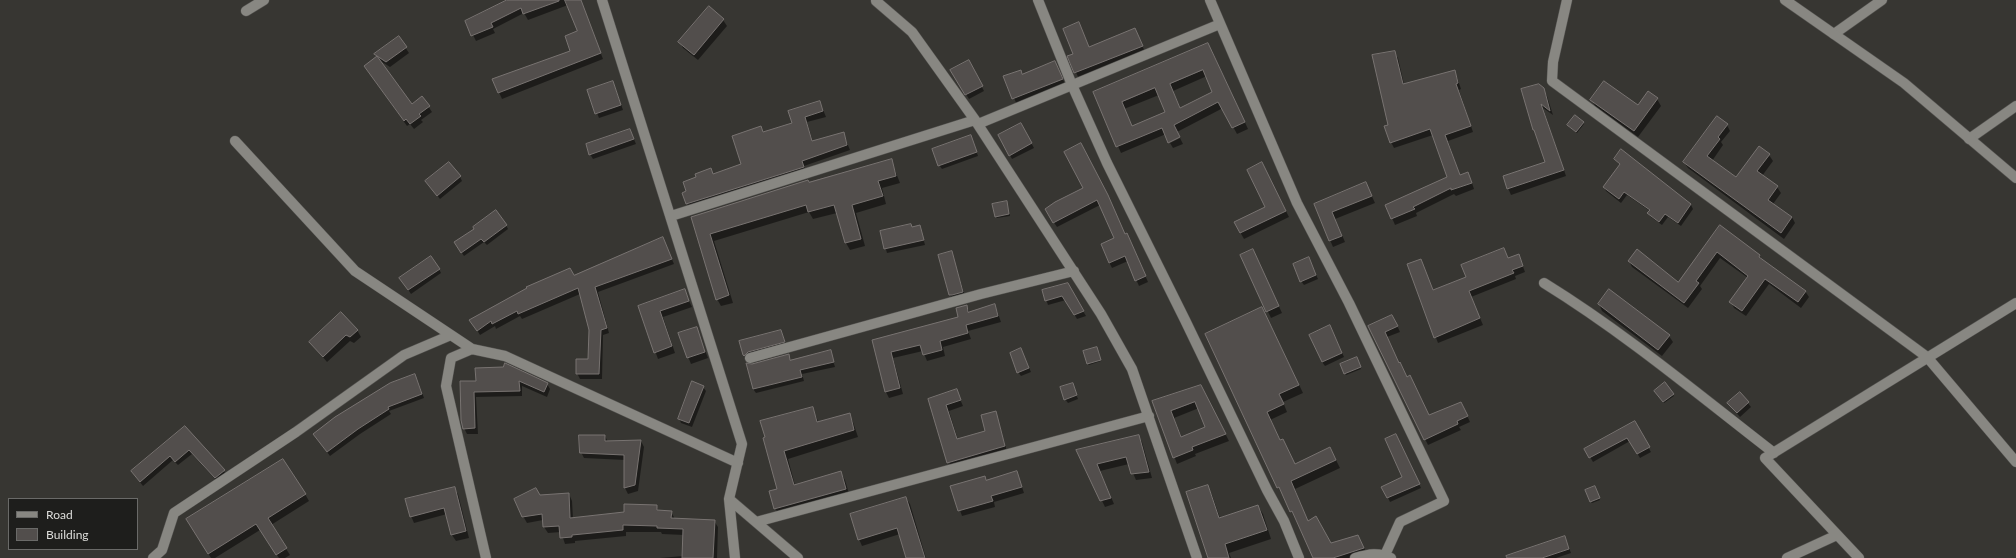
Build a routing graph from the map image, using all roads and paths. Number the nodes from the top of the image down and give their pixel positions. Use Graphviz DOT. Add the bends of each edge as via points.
graph roads {
  1 [pos="264,0"];
  2 [pos="602,0"];
  3 [pos="876,0"];
  4 [pos="1038,0"];
  5 [pos="1210,0"];
  6 [pos="1567,0"];
  7 [pos="1785,0"];
  8 [pos="1882,0"];
  9 [pos="246,10"];
  10 [pos="1220,24"];
  11 [pos="1834,34"];
  12 [pos="1072,85"];
  13 [pos="2016,106"];
  14 [pos="977,122"];
  15 [pos="1969,138"];
  16 [pos="235,141"];
  17 [pos="2016,178"];
  18 [pos="670,216"];
  19 [pos="1074,271"];
  20 [pos="1544,283"];
  21 [pos="2016,302"];
  22 [pos="451,335"];
  23 [pos="472,349"];
  24 [pos="1928,357"];
  25 [pos="750,358"];
  26 [pos="1149,416"];
  27 [pos="1774,453"];
  28 [pos="2016,462"];
  29 [pos="738,463"];
  30 [pos="729,499"];
  31 [pos="756,522"];
  32 [pos="1837,535"];
  33 [pos="1388,557"];
  34 [pos="153,558"];
  35 [pos="486,558"];
  36 [pos="734,558"];
  37 [pos="798,558"];
  38 [pos="1197,558"];
  39 [pos="1299,558"];
  40 [pos="1355,558"];
  41 [pos="1787,558"];
  42 [pos="1859,558"];
  1 -- 9 [label="street"];
  2 -- 18 [label="street"];
  3 -- 14 [label="street" via="912,32"];
  4 -- 12 [label="street"];
  5 -- 10 [label="street"];
  6 -- 24 [label="street" via="1553,62 1552,81"];
  7 -- 11 [label="street"];
  8 -- 11 [label="street"];
  10 -- 12 [label="street"];
  10 -- 33 [label="street" via="1297,203 1349,303 1444,501 1400,522"];
  11 -- 15 [label="street" via="1904,83"];
  12 -- 14 [label="street"];
  12 -- 39 [label="street" via="1107,163 1266,490 1284,521"];
  13 -- 15 [label="street"];
  14 -- 18 [label="street"];
  14 -- 19 [label="street"];
  15 -- 17 [label="street"];
  16 -- 22 [label="street" via="355,271"];
  18 -- 29 [label="street" via="742,444"];
  19 -- 25 [label="street"];
  19 -- 26 [label="street" via="1132,369"];
  20 -- 27 [label="street" via="1571,299 1685,383"];
  21 -- 24 [label="street"];
  22 -- 23 [label="street"];
  22 -- 34 [label="street" via="404,355 296,432 174,513 162,550"];
  23 -- 29 [label="street" via="505,356"];
  23 -- 35 [label="street" via="451,358 446,386"];
  24 -- 27 [label="street"];
  24 -- 28 [label="street"];
  26 -- 31 [label="street"];
  26 -- 38 [label="street"];
  27 -- 32 [label="street" via="1765,458"];
  29 -- 30 [label="street"];
  30 -- 31 [label="street"];
  30 -- 36 [label="street"];
  31 -- 37 [label="street"];
  32 -- 41 [label="street"];
  32 -- 42 [label="street"];
  33 -- 40 [label="street" via="1370,554"];
}
